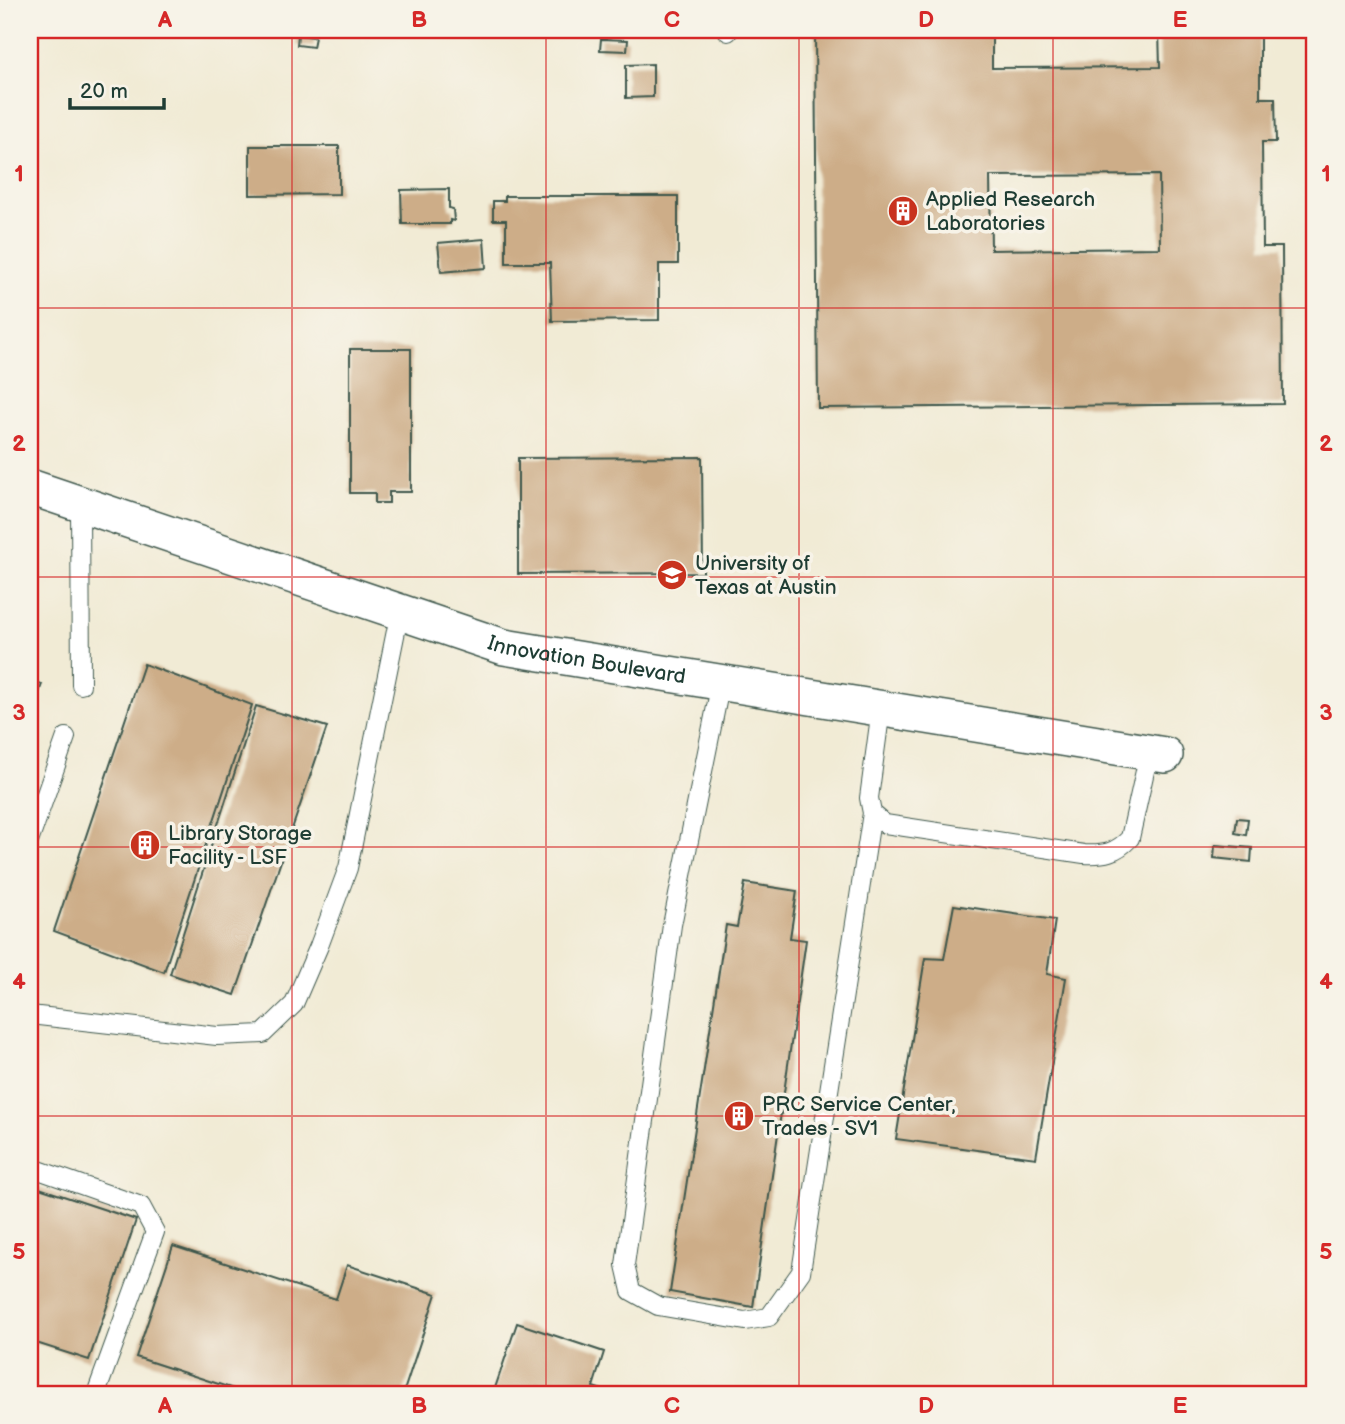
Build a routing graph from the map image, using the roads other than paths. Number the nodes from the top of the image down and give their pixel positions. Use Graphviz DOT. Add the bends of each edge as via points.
graph roads {
  1 [pos="30,487"];
  2 [pos="80,504"];
  3 [pos="400,611"];
  4 [pos="721,682"];
  5 [pos="81,685"];
  6 [pos="881,709"];
  7 [pos="66,737"];
  8 [pos="1157,754"];
  9 [pos="872,813"];
  10 [pos="30,839"];
  11 [pos="30,1015"];
  12 [pos="30,1167"];
  13 [pos="96,1394"];
  1 -- 2 [label="street, Innovation Boulevard"];
  2 -- 3 [label="street, Innovation Boulevard"];
  2 -- 5 [label="lane"];
  3 -- 4 [label="street, Innovation Boulevard" via="504,647"];
  3 -- 11 [label="lane" via="348,867 294,1004 263,1034 217,1036"];
  4 -- 6 [label="street, Innovation Boulevard"];
  4 -- 9 [label="lane" via="672,925 625,1265 631,1292 658,1306 745,1321 769,1317 801,1272"];
  6 -- 8 [label="street, Innovation Boulevard"];
  6 -- 9 [label="lane" via="869,798"];
  7 -- 10 [label="lane"];
  8 -- 9 [label="lane" via="1130,838 1120,849 1103,855 885,824"];
  12 -- 13 [label="lane" via="141,1206 155,1232"];
}
